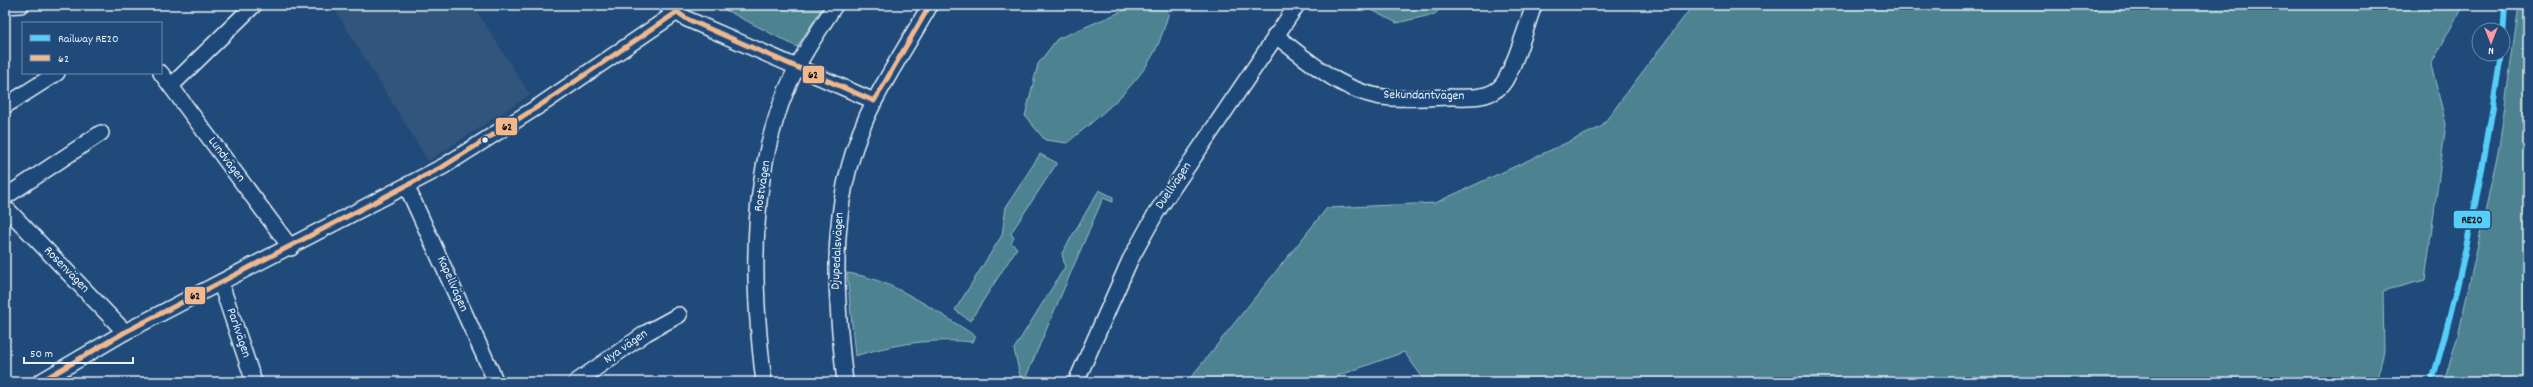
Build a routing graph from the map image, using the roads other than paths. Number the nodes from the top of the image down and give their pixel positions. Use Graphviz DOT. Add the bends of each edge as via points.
graph roads {
  1 [pos="21,5"];
  2 [pos="254,5"];
  3 [pos="835,5"];
  4 [pos="930,5"];
  5 [pos="1297,5"];
  6 [pos="1534,5"];
  7 [pos="5,6"];
  8 [pos="672,9"];
  9 [pos="1276,35"];
  10 [pos="797,67"];
  11 [pos="55,74"];
  12 [pos="162,74"];
  13 [pos="171,86"];
  14 [pos="874,101"];
  15 [pos="5,106"];
  16 [pos="101,133"];
  17 [pos="407,187"];
  18 [pos="5,197"];
  19 [pos="5,210"];
  20 [pos="290,248"];
  21 [pos="221,284"];
  22 [pos="679,315"];
  23 [pos="125,332"];
  24 [pos="40,382"];
  25 [pos="254,382"];
  26 [pos="496,382"];
  27 [pos="576,382"];
  28 [pos="764,382"];
  29 [pos="845,382"];
  30 [pos="1076,382"];
  1 -- 7 [label="street"];
  2 -- 13 [label="street"];
  3 -- 10 [label="street, Rostvägen"];
  4 -- 14 [label="street, Djupedalsvägen"];
  5 -- 9 [label="street, Duellvägen"];
  6 -- 9 [label="street, Sekundantvägen" via="1501,86 1492,93 1475,97 1390,98 1362,92 1329,76"];
  8 -- 10 [label="street" via="687,19"];
  8 -- 17 [label="street" via="524,115"];
  9 -- 30 [label="street, Duellvägen" via="1156,213 1130,260"];
  10 -- 14 [label="street"];
  10 -- 28 [label="street, Rostvägen" via="772,139 764,172 756,234 756,309"];
  11 -- 15 [label="street"];
  12 -- 13 [label="street, Lundvägen"];
  13 -- 20 [label="street, Lundvägen"];
  14 -- 29 [label="street, Djupedalsvägen" via="852,154 836,235 837,310"];
  16 -- 18 [label="street"];
  17 -- 20 [label="street"];
  17 -- 26 [label="street, Kapellvägen"];
  19 -- 23 [label="street, Rosenvägen" via="9,211"];
  20 -- 21 [label="street"];
  21 -- 23 [label="street"];
  21 -- 25 [label="street, Parkvägen"];
  22 -- 27 [label="street, Nya vägen" via="646,333"];
  23 -- 24 [label="street"];
}
